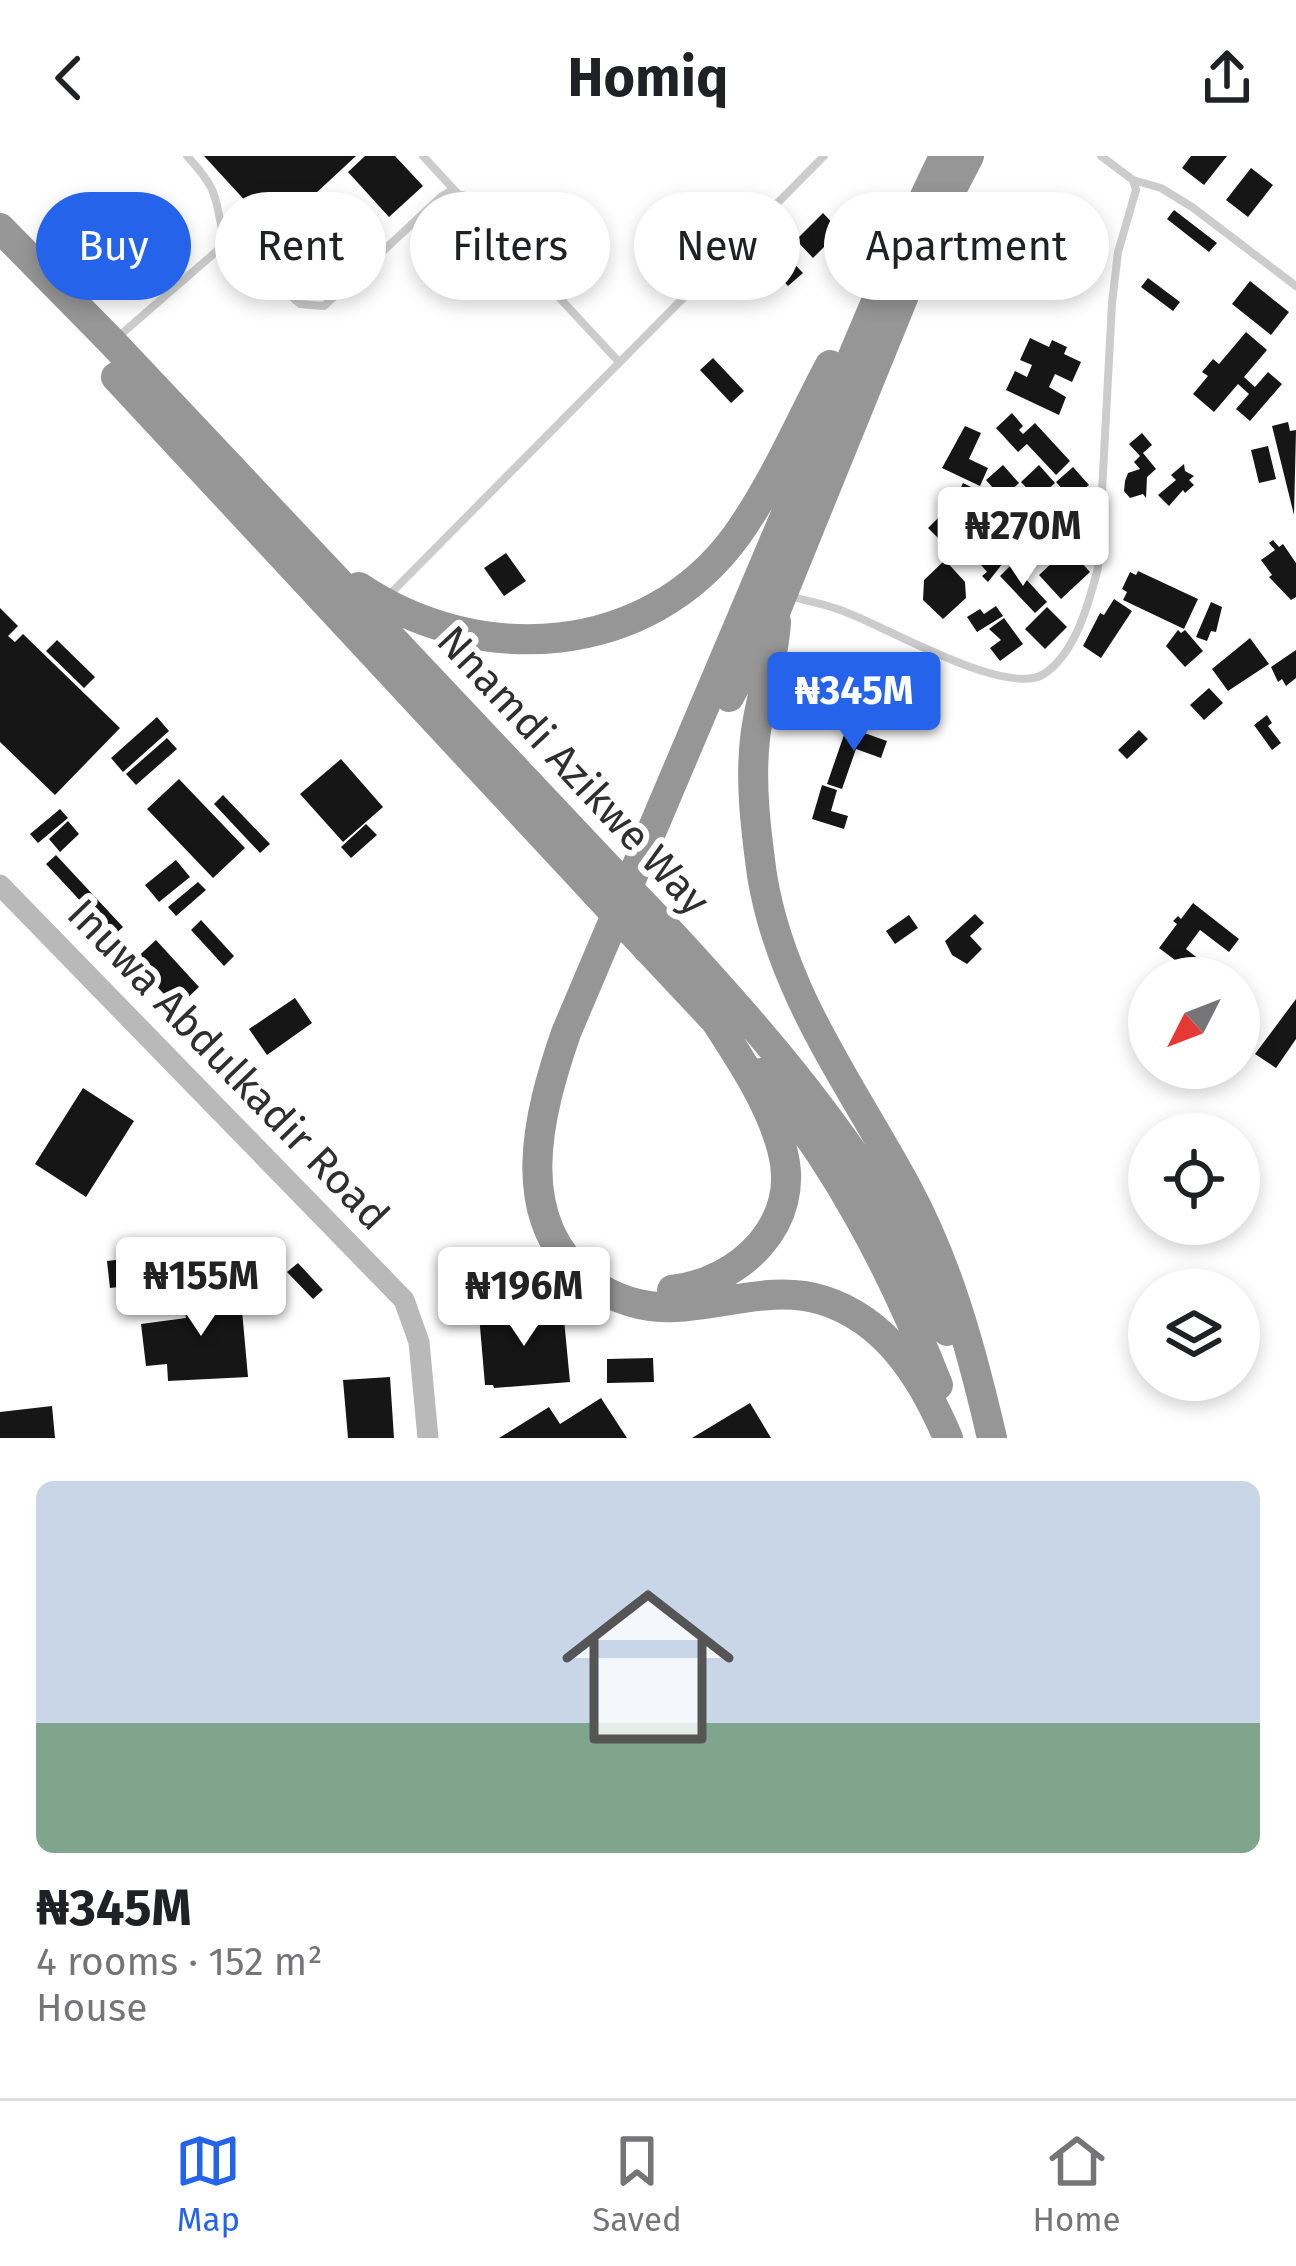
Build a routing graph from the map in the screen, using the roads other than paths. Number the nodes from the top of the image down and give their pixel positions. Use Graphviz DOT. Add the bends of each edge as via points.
graph roads {
  1 [pos="187,156"];
  2 [pos="423,156"];
  3 [pos="824,156"];
  4 [pos="944,156"];
  5 [pos="969,156"];
  6 [pos="1101,156"];
  7 [pos="1133,180"];
  8 [pos="215,192"];
  9 [pos="456,192"];
  10 [pos="927,192"];
  11 [pos="410,226"];
  12 [pos="0,228"];
  13 [pos="386,248"];
  14 [pos="215,253"];
  15 [pos="0,255"];
  16 [pos="1296,286"];
  17 [pos="296,300"];
  18 [pos="330,300"];
  19 [pos="560,300"];
  20 [pos="873,300"];
  21 [pos="877,300"];
  22 [pos="112,342"];
  23 [pos="619,362"];
  24 [pos="319,560"];
  25 [pos="779,602"];
  26 [pos="382,603"];
  27 [pos="604,883"];
  28 [pos="0,885"];
  29 [pos="656,938"];
  30 [pos="713,1017"];
  31 [pos="428,1438"];
  32 [pos="952,1438"];
  33 [pos="989,1438"];
  1 -- 8 [label="lane"];
  2 -- 9 [label="lane"];
  3 -- 23 [label="lane"];
  4 -- 10 [label="highway"];
  5 -- 25 [label="highway" via="931,229"];
  6 -- 7 [label="lane"];
  7 -- 16 [label="lane" via="1192,207"];
  7 -- 25 [label="lane" via="1112,303 1098,568 1066,650 1044,674 1022,681 841,609"];
  11 -- 13 [label="lane"];
  12 -- 22 [label="highway, Nnamdi Azikwe Way"];
  14 -- 22 [label="lane"];
  15 -- 27 [label="highway, Nnamdi Azikwe Way"];
  17 -- 18 [label="lane"];
  19 -- 23 [label="lane"];
  20 -- 26 [label="highway" via="738,534 648,613 567,639 502,641 444,630"];
  21 -- 32 [label="highway" via="566,1034 543,1107 537,1168 547,1230 599,1288 671,1308 795,1295 844,1309 904,1357"];
  22 -- 24 [label="highway, Nnamdi Azikwe Way"];
  23 -- 26 [label="lane"];
  24 -- 26 [label="highway"];
  24 -- 27 [label="highway, Nnamdi Azikwe Way"];
  25 -- 30 [label="highway" via="739,675 572,1059 558,1121 555,1198 566,1228 607,1272 638,1287 696,1287 725,1275 766,1240 779,1213 784,1152"];
  25 -- 33 [label="highway" via="755,740 754,810 775,930 821,1042 934,1242"];
  27 -- 29 [label="highway, Nnamdi Azikwe Way, bridge"];
  28 -- 31 [label="street, Inuwa Abdulkadir Road" via="404,1300 419,1342"];
  29 -- 30 [label="highway, Nnamdi Azikwe Way"];
  29 -- 33 [label="highway, Nnamdi Azikwe Way" via="769,1040 879,1193"];
  30 -- 32 [label="highway, Nnamdi Azikwe Way" via="782,1098 854,1204 900,1294"];
}
